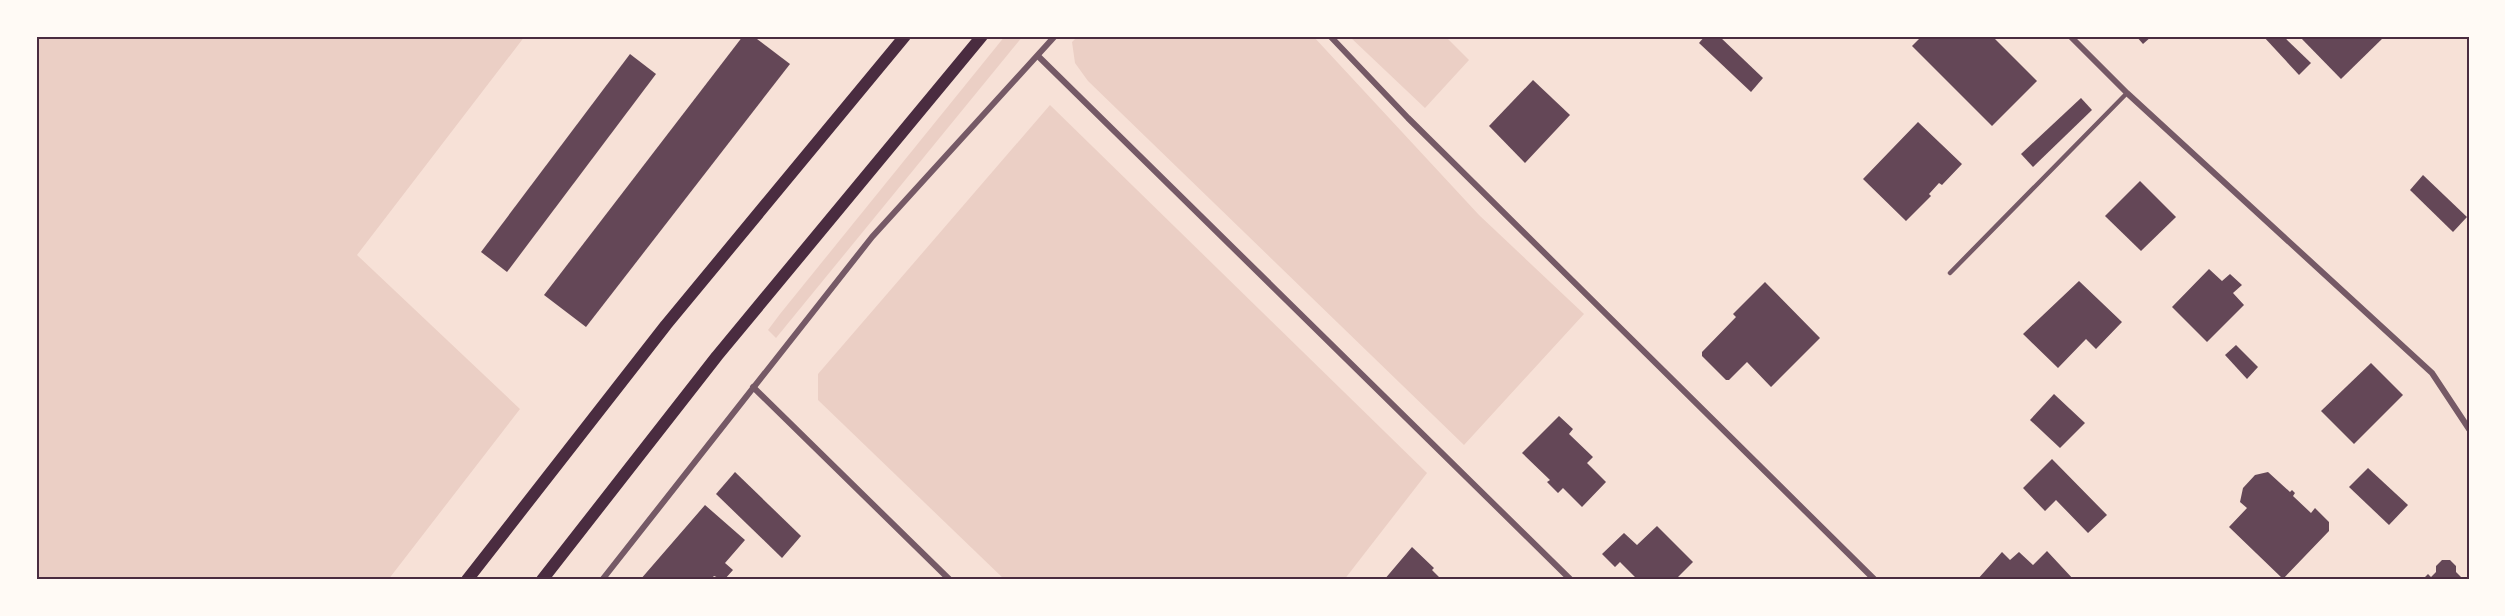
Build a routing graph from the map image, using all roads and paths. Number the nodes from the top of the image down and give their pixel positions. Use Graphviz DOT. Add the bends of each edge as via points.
graph roads {
  1 [pos="905,36"];
  2 [pos="982,36"];
  3 [pos="1055,36"];
  4 [pos="1330,36"];
  5 [pos="2070,36"];
  6 [pos="1038,56"];
  7 [pos="2127,93"];
  8 [pos="1950,273"];
  9 [pos="753,387"];
  10 [pos="2469,429"];
  11 [pos="467,580"];
  12 [pos="542,580"];
  13 [pos="602,580"];
  14 [pos="950,580"];
  15 [pos="1571,580"];
  16 [pos="1875,580"];
  1 -- 11 [label="main road" via="666,325"];
  2 -- 12 [label="main road" via="717,356"];
  3 -- 6 [label="street"];
  4 -- 16 [label="street"];
  5 -- 7 [label="street"];
  6 -- 9 [label="street" via="872,237"];
  6 -- 15 [label="street"];
  7 -- 8 [label="lane"];
  7 -- 10 [label="street" via="2432,373"];
  9 -- 13 [label="street"];
  9 -- 14 [label="street"];
}
